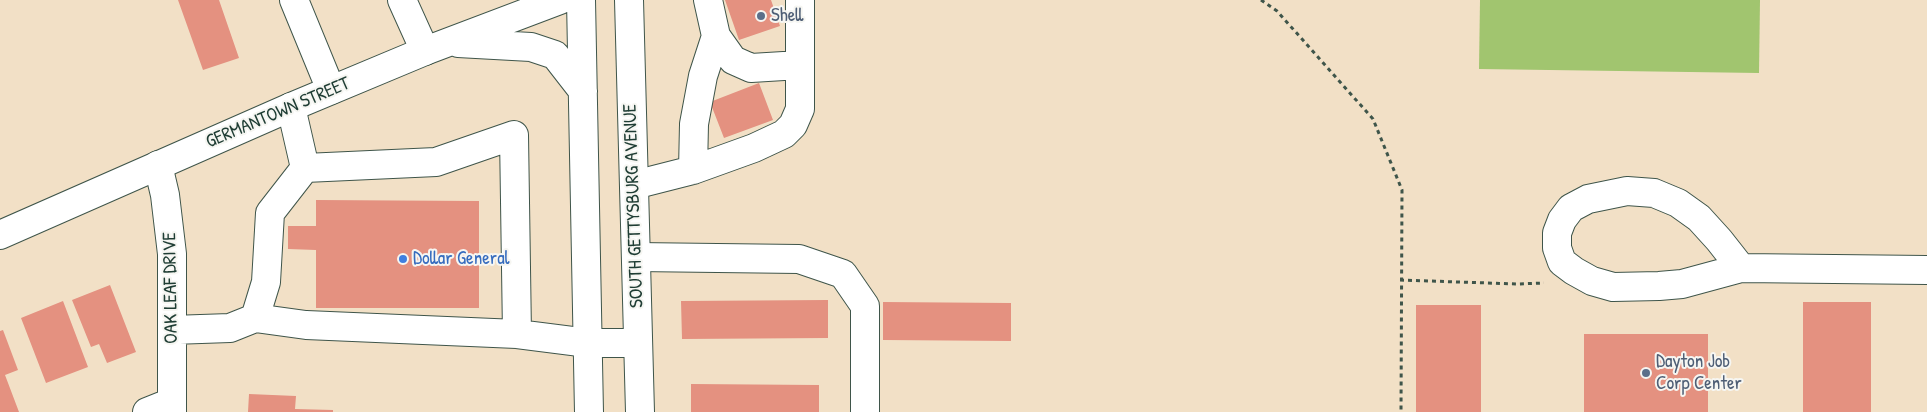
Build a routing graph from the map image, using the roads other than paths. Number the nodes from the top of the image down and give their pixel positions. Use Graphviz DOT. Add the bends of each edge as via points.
graph roads {
  1 [pos="294,0"];
  2 [pos="402,0"];
  3 [pos="560,0"];
  4 [pos="581,0"];
  5 [pos="629,0"];
  6 [pos="708,0"];
  7 [pos="800,0"];
  8 [pos="515,8"];
  9 [pos="716,36"];
  10 [pos="437,47"];
  11 [pos="800,65"];
  12 [pos="331,90"];
  13 [pos="583,91"];
  14 [pos="291,107"];
  15 [pos="158,165"];
  16 [pos="305,168"];
  17 [pos="693,170"];
  18 [pos="634,186"];
  19 [pos="0,235"];
  20 [pos="636,256"];
  21 [pos="1740,268"];
  22 [pos="1927,270"];
  23 [pos="255,318"];
  24 [pos="172,330"];
  25 [pos="517,334"];
  26 [pos="588,343"];
  27 [pos="638,343"];
  28 [pos="172,407"];
  29 [pos="147,412"];
  30 [pos="589,412"];
  31 [pos="640,412"];
  32 [pos="865,412"];
  1 -- 12 [label="main road"];
  2 -- 10 [label="main road"];
  3 -- 8 [label="main road, GERMANTOWN STREET"];
  4 -- 13 [label="main road"];
  5 -- 18 [label="main road, SOUTH GETTYSBURG AVENUE"];
  6 -- 9 [label="main road"];
  7 -- 11 [label="main road"];
  8 -- 10 [label="main road, GERMANTOWN STREET"];
  9 -- 11 [label="main road" via="732,60 751,68"];
  9 -- 17 [label="main road" via="703,76 694,124"];
  10 -- 12 [label="main road, GERMANTOWN STREET"];
  10 -- 13 [label="main road" via="531,47 555,56"];
  11 -- 17 [label="main road" via="800,109 793,125 784,134"];
  12 -- 14 [label="main road, GERMANTOWN STREET"];
  13 -- 26 [label="main road"];
  14 -- 15 [label="main road, GERMANTOWN STREET"];
  14 -- 16 [label="main road"];
  15 -- 19 [label="main road, GERMANTOWN STREET"];
  15 -- 24 [label="main road, OAK LEAF DRIVE" via="170,226"];
  16 -- 23 [label="main road" via="270,213 266,282"];
  16 -- 25 [label="main road" via="436,162 514,135"];
  17 -- 18 [label="main road"];
  18 -- 20 [label="main road, SOUTH GETTYSBURG AVENUE"];
  20 -- 27 [label="main road, SOUTH GETTYSBURG AVENUE"];
  20 -- 32 [label="main road" via="799,259 843,274 865,306"];
  21 -- 21 [label="main road" via="1699,218 1678,203 1654,194 1627,191 1588,199 1571,208 1557,233 1557,248 1562,262 1592,281 1613,286 1682,284"];
  21 -- 22 [label="main road"];
  23 -- 24 [label="main road" via="230,328"];
  23 -- 25 [label="main road" via="306,325"];
  24 -- 28 [label="main road, OAK LEAF DRIVE"];
  25 -- 26 [label="main road"];
  26 -- 27 [label="main road"];
  26 -- 30 [label="main road"];
  27 -- 31 [label="main road, SOUTH GETTYSBURG AVENUE"];
  28 -- 29 [label="main road"];
}
